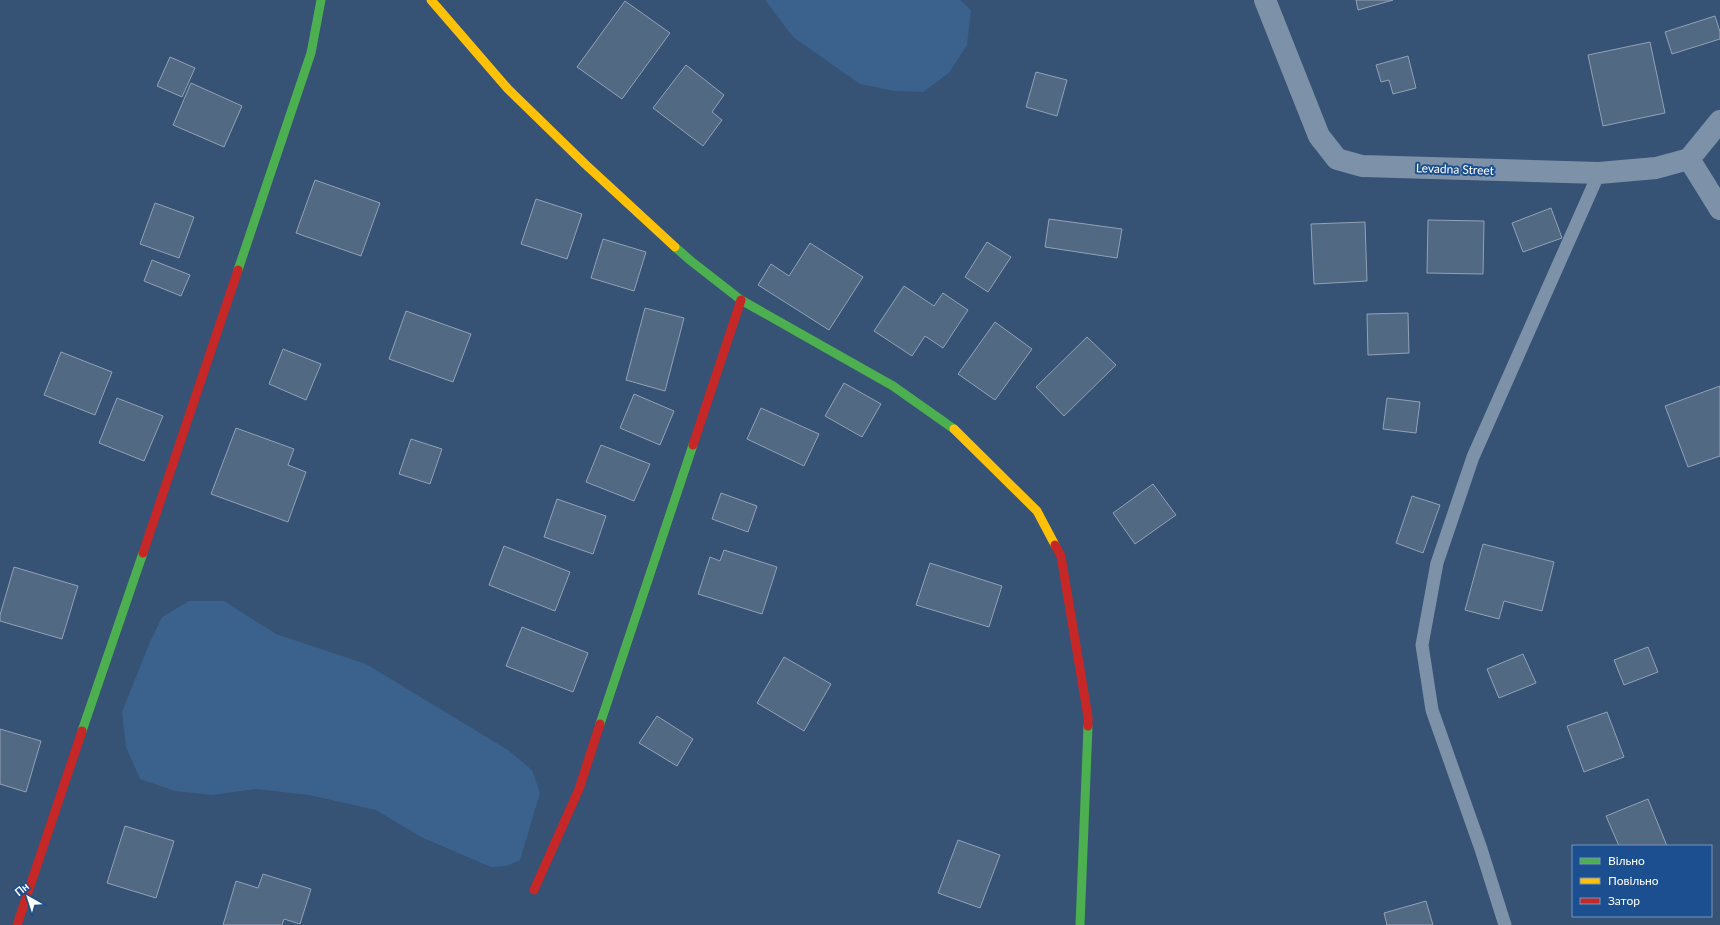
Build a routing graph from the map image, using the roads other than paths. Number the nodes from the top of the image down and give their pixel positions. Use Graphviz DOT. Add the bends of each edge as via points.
graph roads {
  1 [pos="321,0"];
  2 [pos="432,0"];
  3 [pos="1265,0"];
  4 [pos="1720,121"];
  5 [pos="1689,159"];
  6 [pos="1599,173"];
  7 [pos="1720,209"];
  8 [pos="741,300"];
  9 [pos="534,890"];
  10 [pos="17,925"];
  11 [pos="1080,925"];
  12 [pos="1505,925"];
  1 -- 10 [label="street" via="309,60"];
  2 -- 8 [label="street" via="508,89 585,164 691,261"];
  3 -- 6 [label="street, Levadna Street" via="1319,136 1337,159 1362,166"];
  4 -- 5 [label="street"];
  5 -- 6 [label="street, Levadna Street" via="1656,168"];
  5 -- 7 [label="street"];
  6 -- 12 [label="lane" via="1473,457 1437,563 1422,645 1432,710"];
  8 -- 9 [label="street" via="579,789"];
  8 -- 11 [label="street" via="893,386 959,432 1037,511 1061,556 1088,717"];
}
